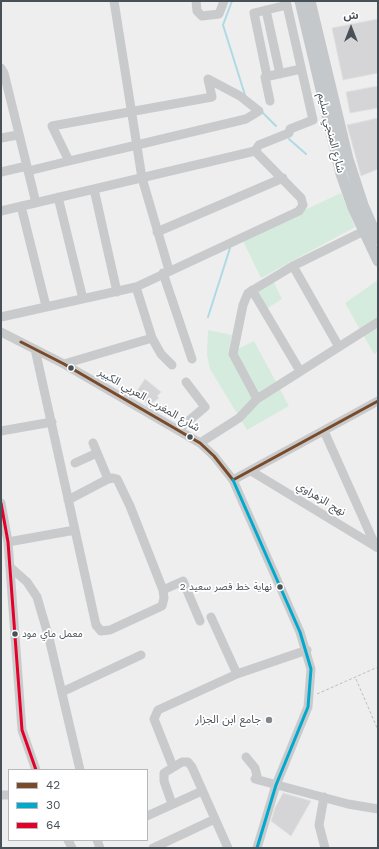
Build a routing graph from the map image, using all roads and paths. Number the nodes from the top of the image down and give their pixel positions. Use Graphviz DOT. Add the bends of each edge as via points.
graph roads {
  1 [pos="114,1"];
  2 [pos="196,1"];
  3 [pos="224,1"];
  4 [pos="300,1"];
  5 [pos="310,1"];
  6 [pos="286,3"];
  7 [pos="266,10"];
  8 [pos="1,68"];
  9 [pos="301,69"];
  10 [pos="280,74"];
  11 [pos="268,76"];
  12 [pos="270,101"];
  13 [pos="11,102"];
  14 [pos="1,104"];
  15 [pos="131,112"];
  16 [pos="18,135"];
  17 [pos="1,138"];
  18 [pos="137,145"];
  19 [pos="255,150"];
  20 [pos="69,161"];
  21 [pos="27,169"];
  22 [pos="1,172"];
  23 [pos="142,178"];
  24 [pos="283,178"];
  25 [pos="94,189"];
  26 [pos="58,197"];
  27 [pos="36,203"];
  28 [pos="21,206"];
  29 [pos="1,212"];
  30 [pos="364,230"];
  31 [pos="157,232"];
  32 [pos="378,238"];
  33 [pos="378,261"];
  34 [pos="294,266"];
  35 [pos="166,272"];
  36 [pos="136,287"];
  37 [pos="252,290"];
  38 [pos="117,292"];
  39 [pos="83,299"];
  40 [pos="46,306"];
  41 [pos="1,317"];
  42 [pos="378,322"];
  43 [pos="1,332"];
  44 [pos="152,338"];
  45 [pos="339,347"];
  46 [pos="35,349"];
  47 [pos="192,359"];
  48 [pos="64,364"];
  49 [pos="172,364"];
  50 [pos="300,371"];
  51 [pos="186,382"];
  52 [pos="257,400"];
  53 [pos="378,400"];
  54 [pos="52,422"];
  55 [pos="178,430"];
  56 [pos="1,431"];
  57 [pos="324,431"];
  58 [pos="93,443"];
  59 [pos="200,443"];
  60 [pos="97,453"];
  61 [pos="75,463"];
  62 [pos="251,471"];
  63 [pos="108,479"];
  64 [pos="233,480"];
  65 [pos="68,500"];
  66 [pos="1,503"];
  67 [pos="75,530"];
  68 [pos="8,542"];
  69 [pos="377,547"];
  70 [pos="10,567"];
  71 [pos="163,590"];
  72 [pos="211,617"];
  73 [pos="200,620"];
  74 [pos="307,650"];
  75 [pos="141,654"];
  76 [pos="378,667"];
  77 [pos="237,674"];
  78 [pos="355,678"];
  79 [pos="62,692"];
  80 [pos="309,697"];
  81 [pos="378,730"];
  82 [pos="246,757"];
  83 [pos="173,767"];
  84 [pos="36,769"];
  85 [pos="80,769"];
  86 [pos="276,785"];
  87 [pos="202,791"];
  88 [pos="324,797"];
  89 [pos="172,804"];
  90 [pos="378,809"];
  91 [pos="148,816"];
  92 [pos="215,819"];
  93 [pos="153,848"];
  94 [pos="228,848"];
  95 [pos="257,848"];
  96 [pos="325,848"];
  1 -- 15 [label="street"];
  2 -- 3 [label="street" via="197,11 202,16 219,14"];
  4 -- 30 [label="main road, شارع المنجي سليم" via="336,157 348,194"];
  5 -- 32 [label="main road, شارع المنجي سليم" via="348,159 363,205"];
  6 -- 7 [label="street"];
  6 -- 9 [label="street"];
  7 -- 10 [label="street"];
  7 -- 11 [label="street" via="254,13"];
  8 -- 13 [label="street"];
  9 -- 10 [label="street"];
  9 -- 19 [label="street" via="313,120 258,145"];
  10 -- 11 [label="street"];
  11 -- 12 [label="street" via="265,77"];
  13 -- 14 [label="street"];
  13 -- 16 [label="street"];
  15 -- 18 [label="street"];
  15 -- 18 [label="street" via="212,97 208,79 240,96 259,112 246,118"];
  15 -- 20 [label="street" via="52,126"];
  16 -- 17 [label="street"];
  16 -- 21 [label="street"];
  18 -- 20 [label="street"];
  18 -- 23 [label="street"];
  19 -- 23 [label="street"];
  19 -- 24 [label="street"];
  20 -- 21 [label="street"];
  21 -- 22 [label="street"];
  21 -- 27 [label="street"];
  23 -- 25 [label="street"];
  23 -- 31 [label="street"];
  24 -- 31 [label="street"];
  24 -- 35 [label="street" via="302,200 303,205 299,211"];
  25 -- 26 [label="street"];
  25 -- 38 [label="street"];
  26 -- 27 [label="street"];
  26 -- 39 [label="street"];
  27 -- 28 [label="street"];
  28 -- 29 [label="street"];
  28 -- 40 [label="street"];
  30 -- 33 [label="main road, شارع المنجي سليم"];
  30 -- 34 [label="street"];
  31 -- 35 [label="street"];
  34 -- 37 [label="street"];
  34 -- 45 [label="street"];
  35 -- 36 [label="street"];
  35 -- 47 [label="street"];
  36 -- 38 [label="street"];
  36 -- 44 [label="street"];
  37 -- 50 [label="street"];
  37 -- 52 [label="street" via="242,305 233,354"];
  38 -- 39 [label="street"];
  39 -- 40 [label="street"];
  40 -- 41 [label="street"];
  42 -- 45 [label="street"];
  43 -- 46 [label="street, شارع المغرب العربي الكبير"];
  44 -- 48 [label="street"];
  44 -- 49 [label="street" via="161,354"];
  45 -- 50 [label="street"];
  46 -- 48 [label="street, شارع المغرب العربي الكبير"];
  46 -- 54 [label="street"];
  48 -- 55 [label="street, شارع المغرب العربي الكبير"];
  50 -- 52 [label="street"];
  51 -- 55 [label="street" via="205,407"];
  52 -- 59 [label="street" via="239,418"];
  53 -- 57 [label="street"];
  54 -- 56 [label="street"];
  54 -- 65 [label="street"];
  55 -- 59 [label="street, شارع المغرب العربي الكبير"];
  57 -- 62 [label="street"];
  57 -- 69 [label="street"];
  58 -- 60 [label="street"];
  59 -- 64 [label="street, شارع المغرب العربي الكبير"];
  60 -- 61 [label="street"];
  60 -- 63 [label="street"];
  62 -- 64 [label="street"];
  62 -- 69 [label="street, نهج الزهراوي"];
  63 -- 65 [label="street"];
  63 -- 71 [label="street" via="117,479"];
  64 -- 74 [label="street, شارع المغرب العربي الكبير"];
  65 -- 67 [label="street"];
  66 -- 68 [label="street"];
  67 -- 68 [label="street"];
  67 -- 71 [label="street" via="98,629 110,630 157,609 164,602"];
  68 -- 70 [label="street"];
  70 -- 79 [label="street" via="28,582 36,597 50,638"];
  70 -- 84 [label="street" via="22,730"];
  71 -- 73 [label="street" via="183,581"];
  72 -- 77 [label="street"];
  74 -- 77 [label="street"];
  74 -- 80 [label="street, شارع المغرب العربي الكبير" via="311,669"];
  75 -- 79 [label="street"];
  76 -- 78 [label="path"];
  77 -- 83 [label="street" via="162,707 156,713 154,719"];
  78 -- 80 [label="path"];
  78 -- 81 [label="path"];
  79 -- 85 [label="street"];
  80 -- 86 [label="street, شارع المغرب العربي الكبير" via="308,707"];
  82 -- 86 [label="street" via="255,768 256,779"];
  83 -- 87 [label="street" via="185,762 190,764"];
  83 -- 89 [label="street" via="164,773"];
  86 -- 88 [label="street"];
  86 -- 95 [label="street, شارع المغرب العربي الكبير"];
  87 -- 89 [label="street"];
  87 -- 92 [label="street"];
  88 -- 90 [label="street"];
  88 -- 96 [label="street" via="319,825"];
  89 -- 91 [label="street"];
  92 -- 93 [label="street"];
  92 -- 94 [label="street"];
}
